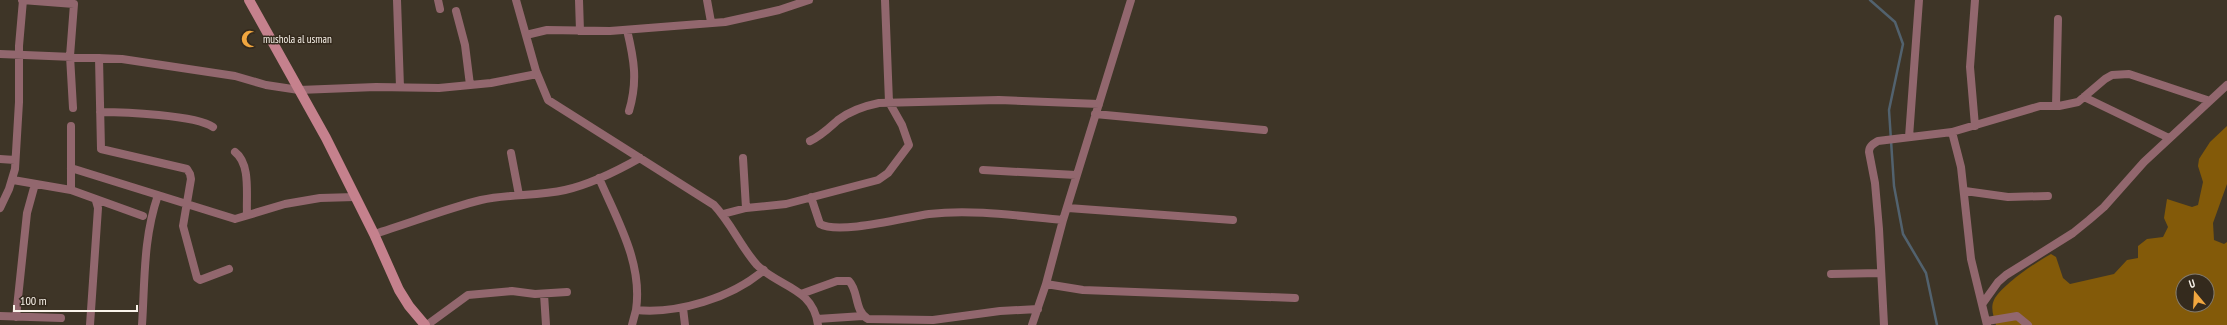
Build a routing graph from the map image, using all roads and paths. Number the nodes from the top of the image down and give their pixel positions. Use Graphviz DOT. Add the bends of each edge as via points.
graph roads {
  1 [pos="22,0"];
  2 [pos="249,0"];
  3 [pos="396,0"];
  4 [pos="438,0"];
  5 [pos="516,0"];
  6 [pos="579,0"];
  7 [pos="707,0"];
  8 [pos="810,0"];
  9 [pos="885,0"];
  10 [pos="1131,0"];
  11 [pos="1919,0"];
  12 [pos="1975,0"];
  13 [pos="440,9"];
  14 [pos="456,11"];
  15 [pos="2058,19"];
  16 [pos="711,22"];
  17 [pos="627,30"];
  18 [pos="580,31"];
  19 [pos="526,35"];
  20 [pos="0,54"];
  21 [pos="19,55"];
  22 [pos="70,56"];
  23 [pos="99,58"];
  24 [pos="537,74"];
  25 [pos="470,85"];
  26 [pos="2227,85"];
  27 [pos="400,87"];
  28 [pos="299,90"];
  29 [pos="2084,97"];
  30 [pos="2210,101"];
  31 [pos="889,102"];
  32 [pos="1099,104"];
  33 [pos="2056,106"];
  34 [pos="73,108"];
  35 [pos="630,111"];
  36 [pos="100,112"];
  37 [pos="1096,114"];
  38 [pos="71,126"];
  39 [pos="1975,126"];
  40 [pos="213,127"];
  41 [pos="1264,130"];
  42 [pos="1952,132"];
  43 [pos="1909,137"];
  44 [pos="2169,138"];
  45 [pos="810,142"];
  46 [pos="235,152"];
  47 [pos="511,152"];
  48 [pos="640,158"];
  49 [pos="743,158"];
  50 [pos="0,159"];
  51 [pos="15,160"];
  52 [pos="71,168"];
  53 [pos="983,170"];
  54 [pos="1076,175"];
  55 [pos="599,178"];
  56 [pos="12,180"];
  57 [pos="35,184"];
  58 [pos="71,190"];
  59 [pos="1965,191"];
  60 [pos="158,195"];
  61 [pos="519,195"];
  62 [pos="2048,196"];
  63 [pos="355,197"];
  64 [pos="811,197"];
  65 [pos="96,201"];
  66 [pos="186,203"];
  67 [pos="0,208"];
  68 [pos="746,208"];
  69 [pos="1068,208"];
  70 [pos="247,214"];
  71 [pos="723,214"];
  72 [pos="143,216"];
  73 [pos="1063,220"];
  74 [pos="1233,220"];
  75 [pos="374,234"];
  76 [pos="229,269"];
  77 [pos="764,270"];
  78 [pos="1880,273"];
  79 [pos="1831,274"];
  80 [pos="1046,284"];
  81 [pos="567,292"];
  82 [pos="544,294"];
  83 [pos="801,294"];
  84 [pos="1295,298"];
  85 [pos="1983,303"];
  86 [pos="683,308"];
  87 [pos="1038,309"];
  88 [pos="636,310"];
  89 [pos="0,316"];
  90 [pos="863,316"];
  91 [pos="16,317"];
  92 [pos="61,318"];
  93 [pos="818,322"];
  94 [pos="1987,323"];
  95 [pos="90,325"];
  96 [pos="142,325"];
  97 [pos="426,325"];
  98 [pos="546,325"];
  99 [pos="632,325"];
  100 [pos="685,325"];
  101 [pos="1032,325"];
  102 [pos="1884,325"];
  103 [pos="2028,325"];
  1 -- 21 [label="street"];
  1 -- 22 [label="street" via="74,4"];
  2 -- 28 [label="main road"];
  3 -- 27 [label="street"];
  4 -- 13 [label="street"];
  5 -- 19 [label="street"];
  6 -- 18 [label="street"];
  7 -- 16 [label="street"];
  8 -- 16 [label="street" via="773,12 725,22"];
  9 -- 31 [label="street"];
  10 -- 32 [label="street"];
  11 -- 43 [label="street"];
  12 -- 39 [label="street" via="1970,67"];
  14 -- 25 [label="street" via="465,45"];
  15 -- 33 [label="street"];
  16 -- 17 [label="street"];
  17 -- 18 [label="street"];
  17 -- 35 [label="street" via="636,83"];
  18 -- 19 [label="street" via="547,30"];
  19 -- 24 [label="street"];
  20 -- 21 [label="street"];
  21 -- 22 [label="street"];
  21 -- 51 [label="street"];
  22 -- 23 [label="street"];
  22 -- 34 [label="street"];
  23 -- 28 [label="street" via="193,68"];
  23 -- 36 [label="street"];
  24 -- 25 [label="street"];
  24 -- 48 [label="street" via="548,100"];
  25 -- 27 [label="street" via="438,88"];
  26 -- 30 [label="street"];
  27 -- 28 [label="street"];
  28 -- 63 [label="main road"];
  29 -- 30 [label="street" via="2112,75 2129,74"];
  29 -- 33 [label="street" via="2078,102"];
  29 -- 44 [label="street"];
  30 -- 44 [label="street"];
  31 -- 32 [label="street" via="999,100"];
  31 -- 45 [label="street" via="872,104 856,110"];
  31 -- 64 [label="street" via="908,138 909,145 888,173 878,180"];
  32 -- 37 [label="street"];
  33 -- 39 [label="street" via="2040,106"];
  36 -- 40 [label="street" via="135,112 201,122"];
  36 -- 66 [label="street" via="101,149 184,167 190,174"];
  37 -- 41 [label="street"];
  37 -- 54 [label="street"];
  38 -- 52 [label="street"];
  39 -- 42 [label="street"];
  42 -- 43 [label="street"];
  42 -- 59 [label="street"];
  43 -- 78 [label="street" via="1878,141 1869,147 1879,229"];
  44 -- 85 [label="street" via="2089,220 2002,278"];
  46 -- 70 [label="street" via="244,163"];
  47 -- 61 [label="street"];
  48 -- 55 [label="street"];
  48 -- 71 [label="street" via="704,198"];
  49 -- 68 [label="street"];
  50 -- 51 [label="street"];
  51 -- 56 [label="street"];
  52 -- 58 [label="street"];
  52 -- 60 [label="street"];
  53 -- 54 [label="street"];
  54 -- 69 [label="street"];
  55 -- 61 [label="street" via="565,190"];
  55 -- 88 [label="street" via="631,254 638,288"];
  56 -- 57 [label="street"];
  56 -- 67 [label="street"];
  57 -- 58 [label="street"];
  57 -- 91 [label="street" via="27,213"];
  58 -- 65 [label="street"];
  59 -- 62 [label="street" via="2008,197"];
  59 -- 85 [label="street" via="1971,259"];
  60 -- 66 [label="street"];
  60 -- 96 [label="street" via="149,220 143,275"];
  61 -- 75 [label="street" via="480,201"];
  63 -- 70 [label="street" via="313,199"];
  63 -- 75 [label="main road"];
  64 -- 68 [label="street" via="786,204"];
  64 -- 73 [label="street" via="820,224 833,227 877,224 929,214 961,212"];
  65 -- 72 [label="street"];
  65 -- 95 [label="street" via="98,208"];
  66 -- 70 [label="street" via="235,219"];
  66 -- 76 [label="street" via="183,226 197,278 200,280"];
  68 -- 71 [label="street"];
  69 -- 73 [label="street"];
  69 -- 74 [label="street"];
  71 -- 77 [label="street" via="738,239"];
  73 -- 80 [label="street"];
  75 -- 97 [label="main road" via="399,290"];
  77 -- 83 [label="street" via="797,289"];
  77 -- 86 [label="street" via="754,279 731,291"];
  78 -- 79 [label="street"];
  78 -- 102 [label="street"];
  80 -- 84 [label="street" via="1083,290"];
  80 -- 87 [label="street"];
  81 -- 82 [label="street"];
  82 -- 97 [label="street" via="512,291 468,295"];
  82 -- 98 [label="street"];
  83 -- 90 [label="street" via="837,281 849,281 854,288"];
  83 -- 93 [label="street" via="809,302"];
  85 -- 94 [label="street"];
  86 -- 88 [label="street" via="671,311"];
  86 -- 100 [label="street"];
  87 -- 90 [label="street" via="933,320 868,319"];
  87 -- 101 [label="street"];
  88 -- 99 [label="street"];
  89 -- 91 [label="street"];
  90 -- 93 [label="street" via="833,317"];
  91 -- 92 [label="street"];
  94 -- 103 [label="street" via="2017,316"];
}
